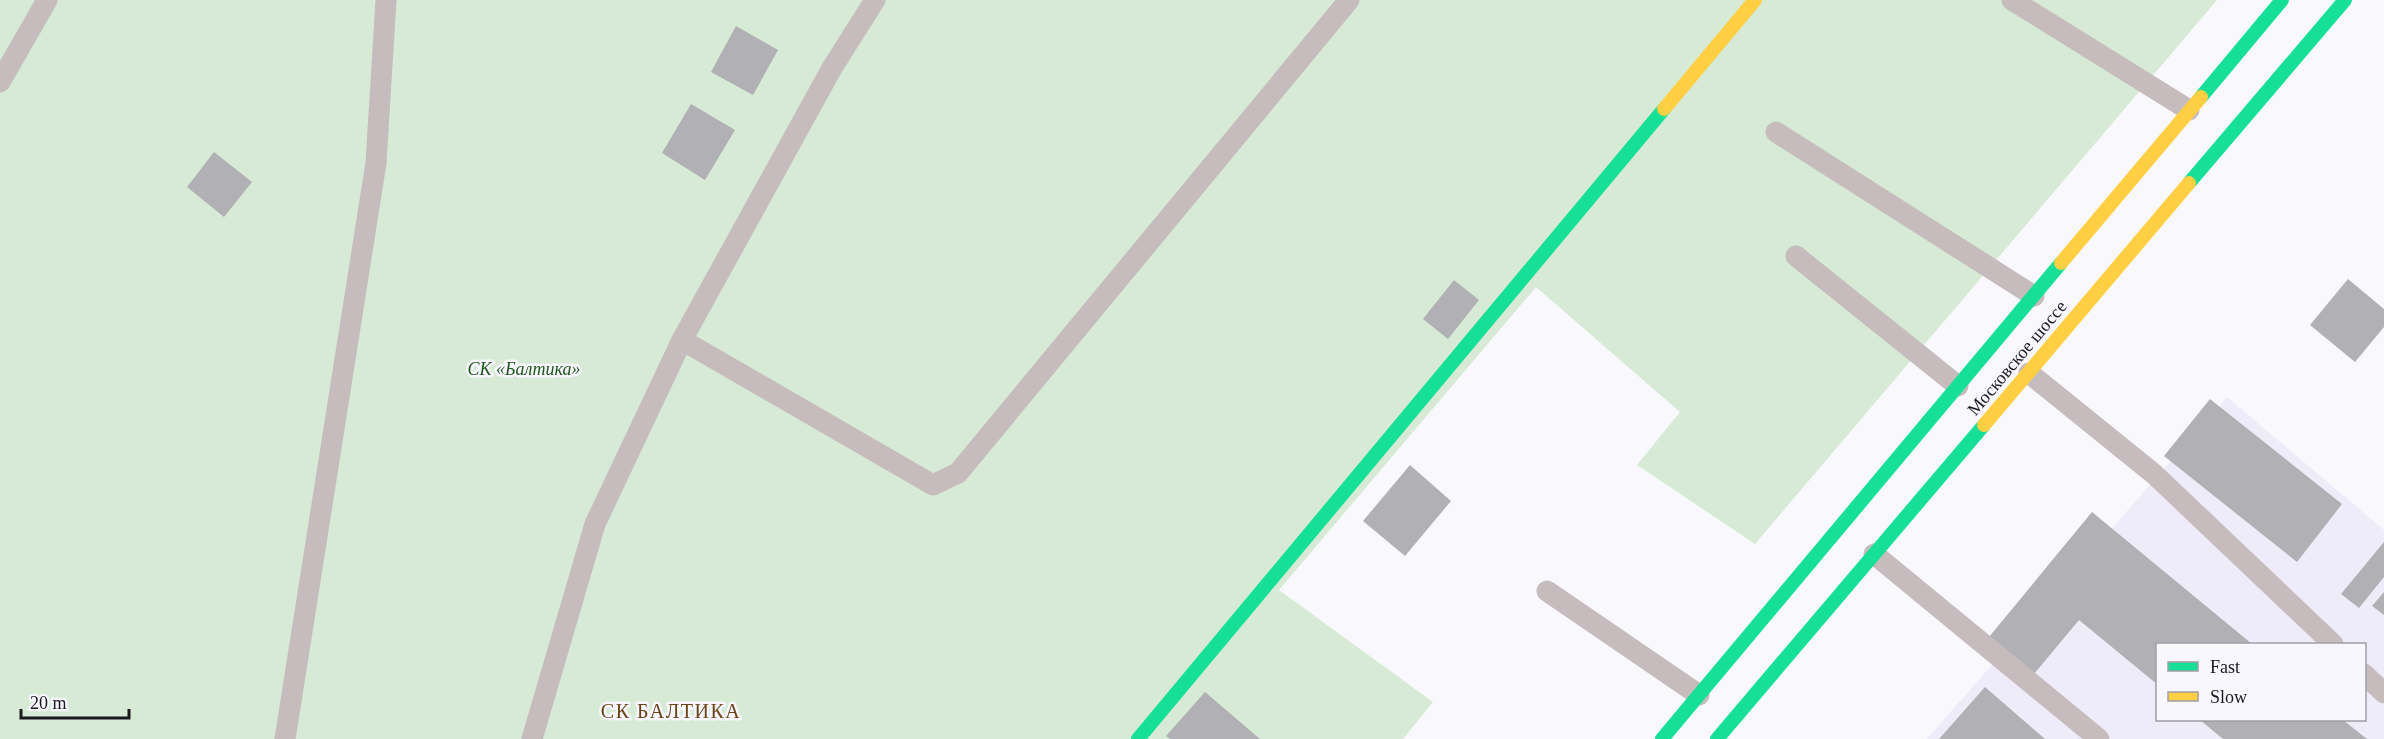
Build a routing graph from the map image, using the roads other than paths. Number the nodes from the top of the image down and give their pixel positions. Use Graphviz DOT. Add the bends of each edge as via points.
graph roads {
  1 [pos="47,0"];
  2 [pos="386,0"];
  3 [pos="875,0"];
  4 [pos="1349,0"];
  5 [pos="1755,0"];
  6 [pos="2012,0"];
  7 [pos="2282,0"];
  8 [pos="2345,0"];
  9 [pos="0,82"];
  10 [pos="2189,110"];
  11 [pos="1776,132"];
  12 [pos="1796,256"];
  13 [pos="2034,296"];
  14 [pos="682,340"];
  15 [pos="2029,373"];
  16 [pos="1958,386"];
  17 [pos="1874,554"];
  18 [pos="1547,591"];
  19 [pos="2331,643"];
  20 [pos="2366,676"];
  21 [pos="2384,693"];
  22 [pos="1699,695"];
  23 [pos="285,739"];
  24 [pos="532,739"];
  25 [pos="1138,739"];
  26 [pos="1662,739"];
  27 [pos="1717,739"];
  28 [pos="2099,739"];
  1 -- 9 [label="lane"];
  2 -- 23 [label="lane" via="376,163"];
  3 -- 14 [label="lane" via="832,68"];
  4 -- 14 [label="lane" via="958,473 933,485"];
  5 -- 25 [label="main road"];
  6 -- 10 [label="lane"];
  7 -- 10 [label="main road, Московское шоссе"];
  8 -- 15 [label="main road, Московское шоссе"];
  10 -- 13 [label="main road, Московское шоссе"];
  11 -- 13 [label="lane"];
  12 -- 16 [label="lane"];
  13 -- 16 [label="main road, Московское шоссе"];
  14 -- 24 [label="lane" via="595,524"];
  15 -- 17 [label="main road, Московское шоссе"];
  15 -- 19 [label="lane" via="2154,474"];
  16 -- 22 [label="main road, Московское шоссе"];
  17 -- 27 [label="main road, Московское шоссе"];
  17 -- 28 [label="lane"];
  18 -- 22 [label="lane"];
  20 -- 21 [label="lane"];
  22 -- 26 [label="main road, Московское шоссе"];
}
